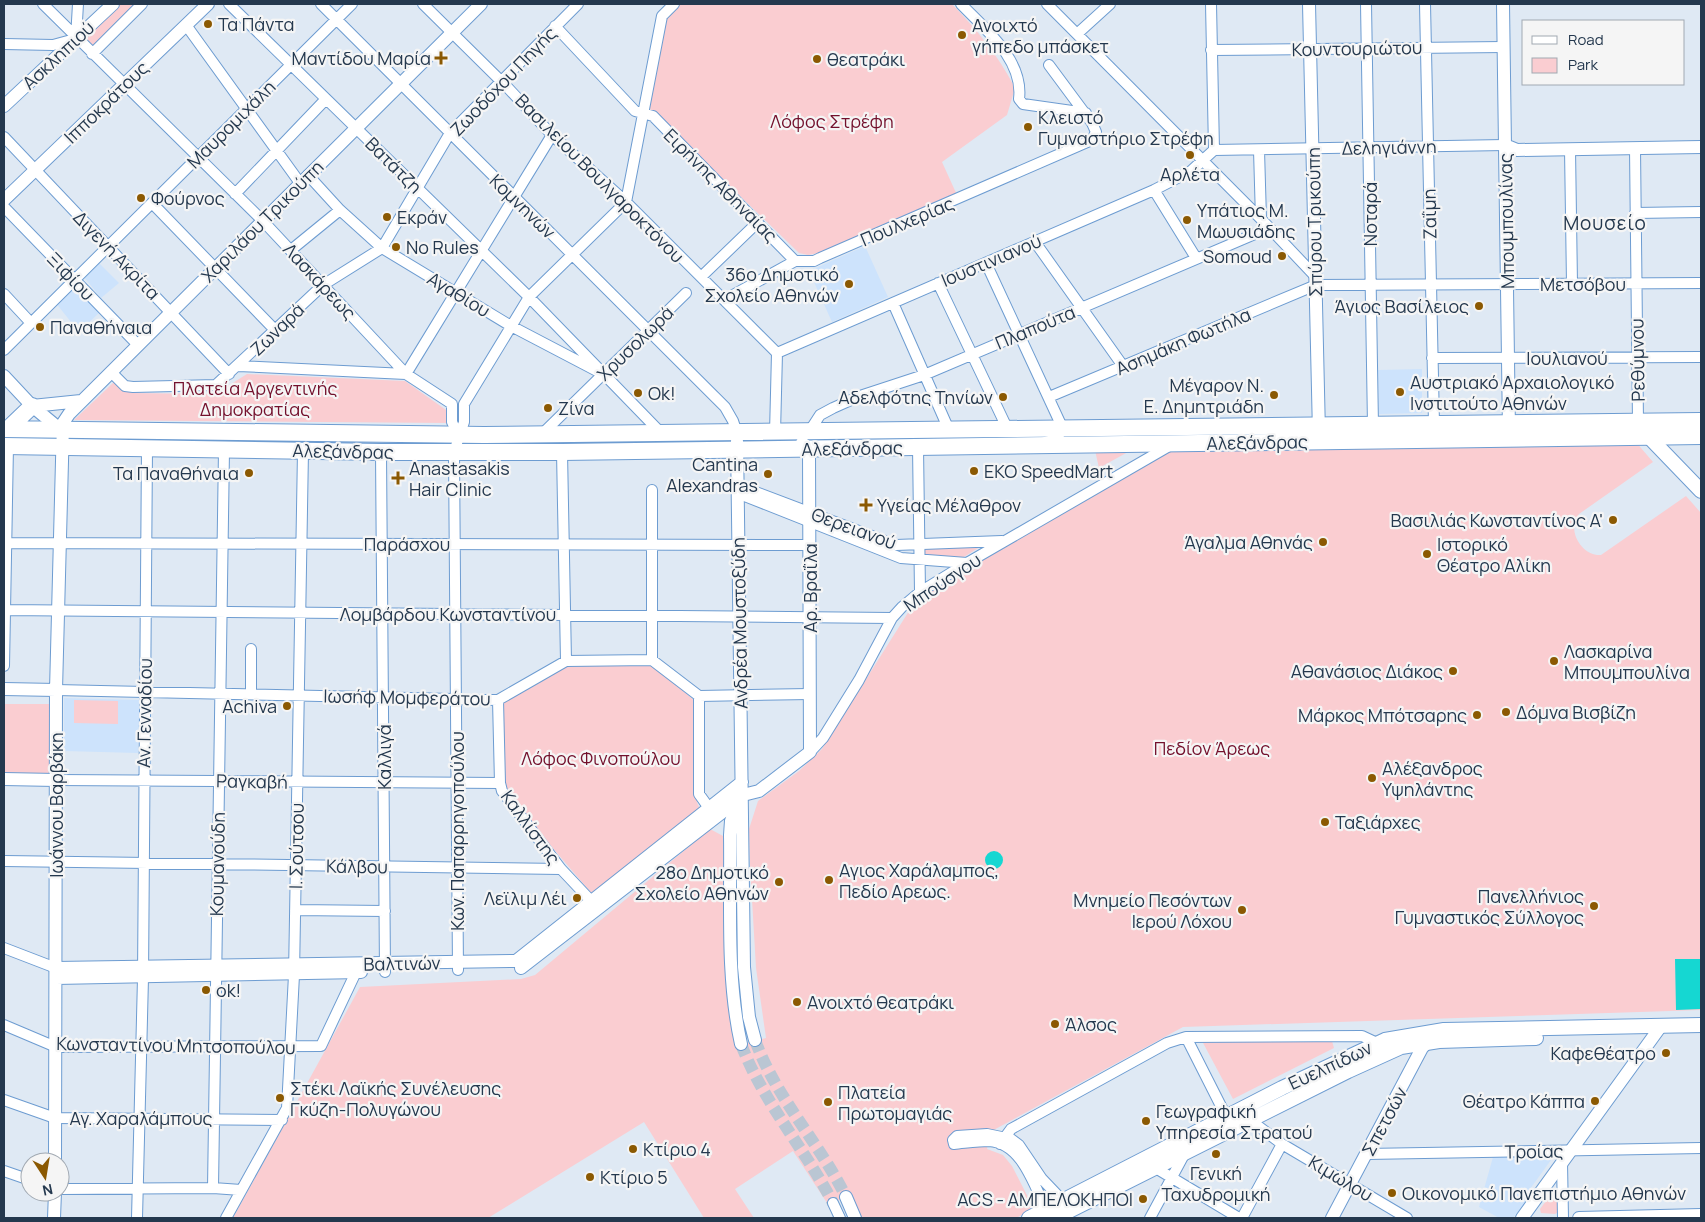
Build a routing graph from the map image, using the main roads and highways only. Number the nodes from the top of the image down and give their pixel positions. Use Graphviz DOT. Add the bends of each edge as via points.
graph roads {
  1 [pos="32,406"];
  2 [pos="1701,421"];
  3 [pos="6,429"];
  4 [pos="1509,431"];
  5 [pos="1319,433"];
  6 [pos="1648,436"];
  7 [pos="1701,436"];
  8 [pos="809,440"];
  9 [pos="737,441"];
  10 [pos="6,446"];
  11 [pos="1701,491"];
  12 [pos="1701,1025"];
  13 [pos="1658,1030"];
  14 [pos="1701,1034"];
  15 [pos="1345,1065"];
  16 [pos="1051,1215"];
  17 [pos="1029,1218"];
  1 -- 3 [label="main road"];
  2 -- 4 [label="main road, Αλεξάνδρας"];
  3 -- 9 [label="main road, Αλεξάνδρας" via="458,435 709,434"];
  4 -- 5 [label="main road, Αλεξάνδρας"];
  4 -- 5 [label="main road, Αλεξάνδρας" via="1434,424 1373,425"];
  4 -- 6 [label="main road, Αλεξάνδρας"];
  5 -- 8 [label="main road, Αλεξάνδρας" via="949,430"];
  5 -- 8 [label="main road, Αλεξάνδρας" via="1176,443 918,447"];
  6 -- 7 [label="main road, Αλεξάνδρας"];
  6 -- 11 [label="main road"];
  8 -- 9 [label="main road, Αλεξάνδρας"];
  8 -- 9 [label="main road, Αλεξάνδρας" via="783,433"];
  9 -- 10 [label="main road, Αλεξάνδρας" via="562,452"];
  12 -- 13 [label="main road"];
  13 -- 14 [label="main road"];
  13 -- 15 [label="main road, Ευελπίδων" via="1428,1042"];
  13 -- 15 [label="main road, Ευελπίδων" via="1444,1030 1410,1034 1377,1043"];
  15 -- 16 [label="main road, Ευελπίδων" via="1250,1120"];
  15 -- 16 [label="main road, Ευελπίδων" via="1226,1116 1063,1201"];
  16 -- 17 [label="main road, Ευελπίδων"];
}
